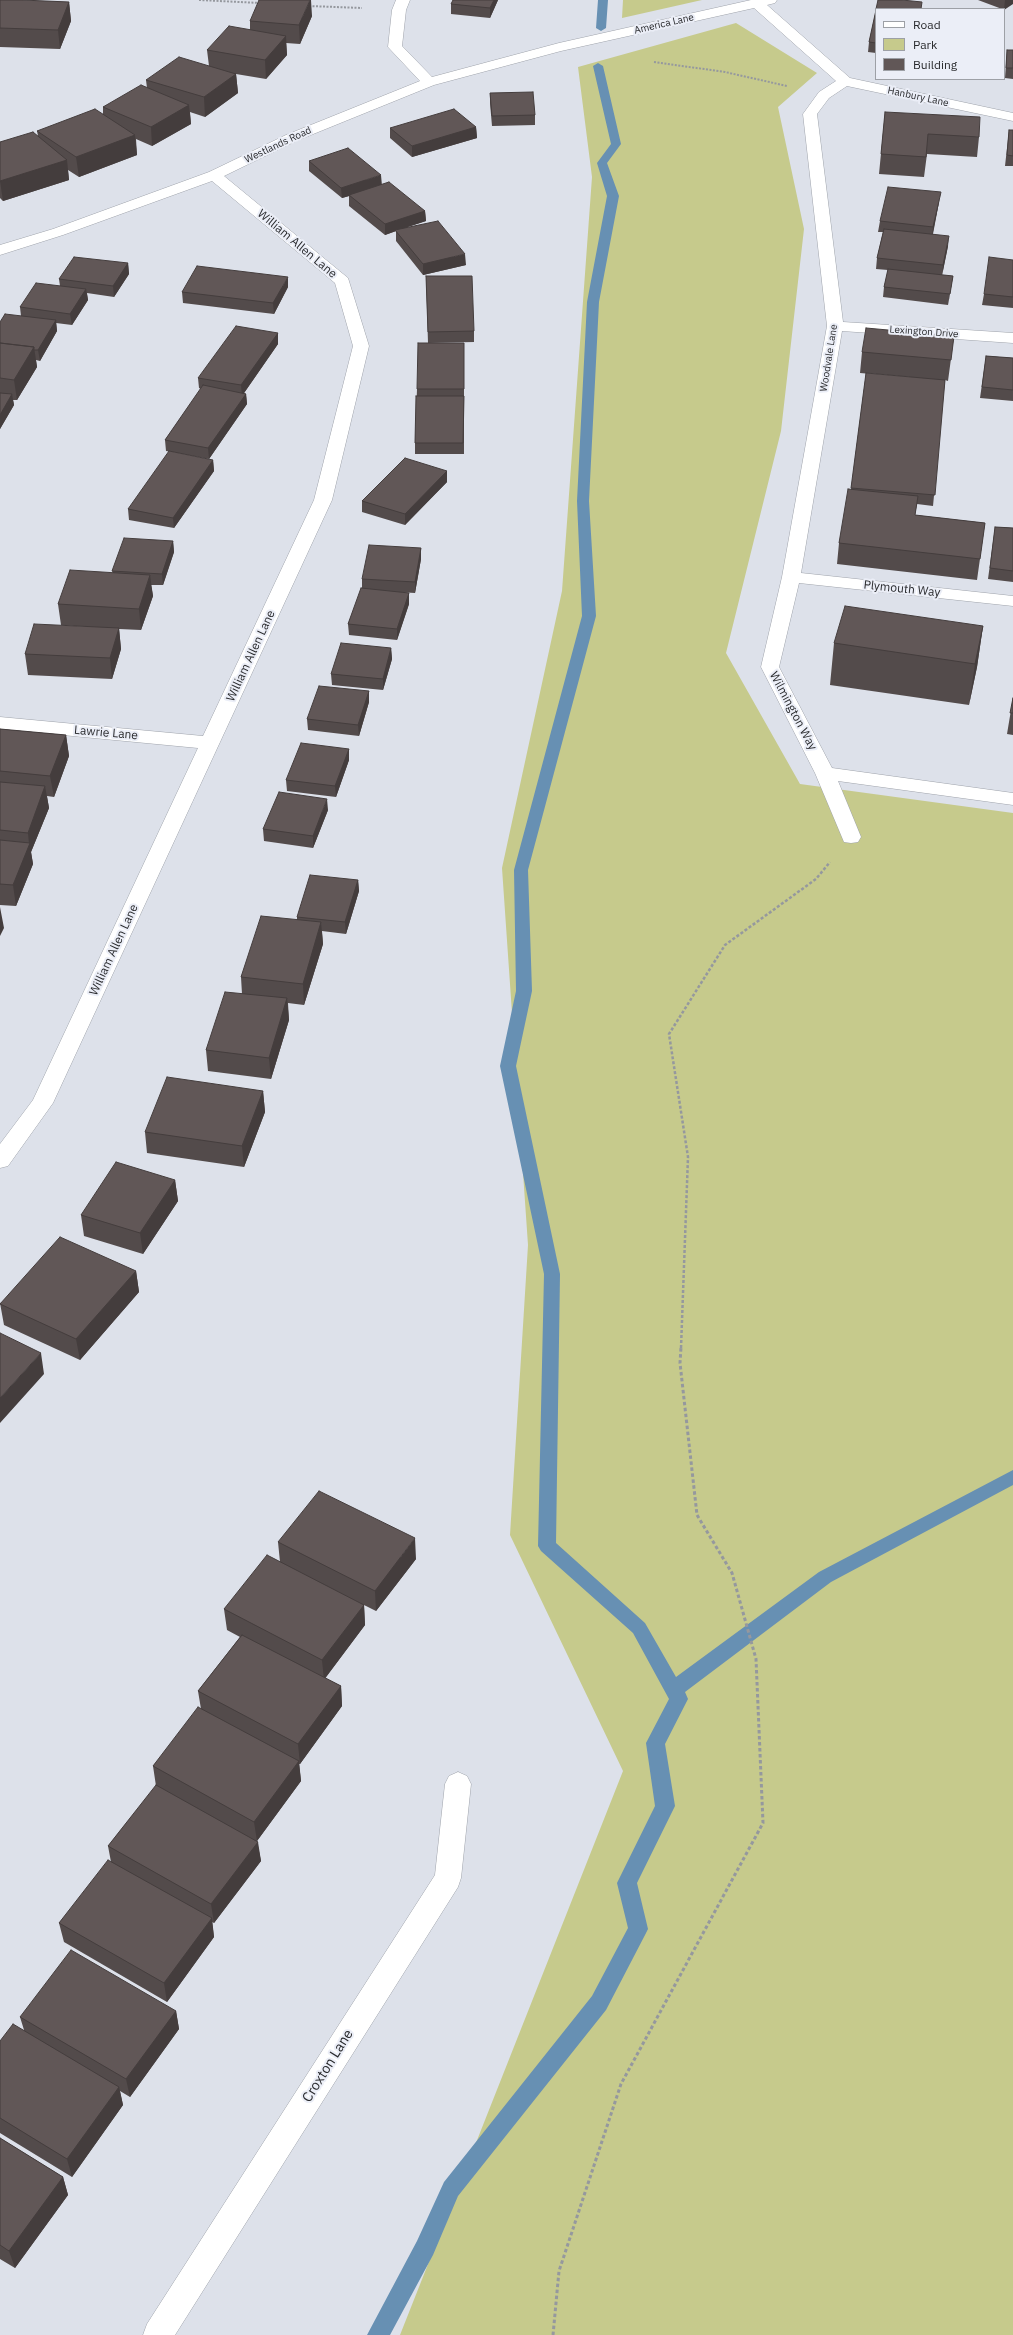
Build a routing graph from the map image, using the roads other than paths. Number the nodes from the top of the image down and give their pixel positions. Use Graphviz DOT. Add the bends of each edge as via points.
graph roads {
  1 [pos="755,2"];
  2 [pos="401,5"];
  3 [pos="559,47"];
  4 [pos="845,81"];
  5 [pos="429,82"];
  6 [pos="1013,117"];
  7 [pos="214,175"];
  8 [pos="0,250"];
  9 [pos="835,326"];
  10 [pos="1013,338"];
  11 [pos="791,578"];
  12 [pos="1013,601"];
  13 [pos="0,722"];
  14 [pos="211,743"];
  15 [pos="825,773"];
  16 [pos="1013,799"];
  17 [pos="851,837"];
  18 [pos="0,1160"];
  19 [pos="458,1784"];
  20 [pos="158,2335"];
  1 -- 3 [label="street, America Lane"];
  1 -- 4 [label="street, Hanbury Lane"];
  2 -- 5 [label="street" via="395,47"];
  3 -- 5 [label="street, Westlands Road"];
  4 -- 6 [label="street, Hanbury Lane"];
  4 -- 9 [label="street, Woodvale Lane" via="824,95 810,114"];
  5 -- 7 [label="street, Westlands Road" via="291,138"];
  7 -- 8 [label="street, Westlands Road" via="58,232"];
  7 -- 14 [label="street, William Allen Lane" via="342,281 361,346 323,500"];
  9 -- 10 [label="street, Lexington Drive"];
  9 -- 11 [label="street, Woodvale Lane"];
  11 -- 12 [label="street, Plymouth Way"];
  11 -- 15 [label="street, Wilmington Way" via="770,667"];
  13 -- 14 [label="street, Lawrie Lane"];
  14 -- 18 [label="street, William Allen Lane" via="42,1103"];
  15 -- 16 [label="street"];
  15 -- 17 [label="street, Wilmington Way"];
  19 -- 20 [label="street, Croxton Lane" via="448,1878"];
}
